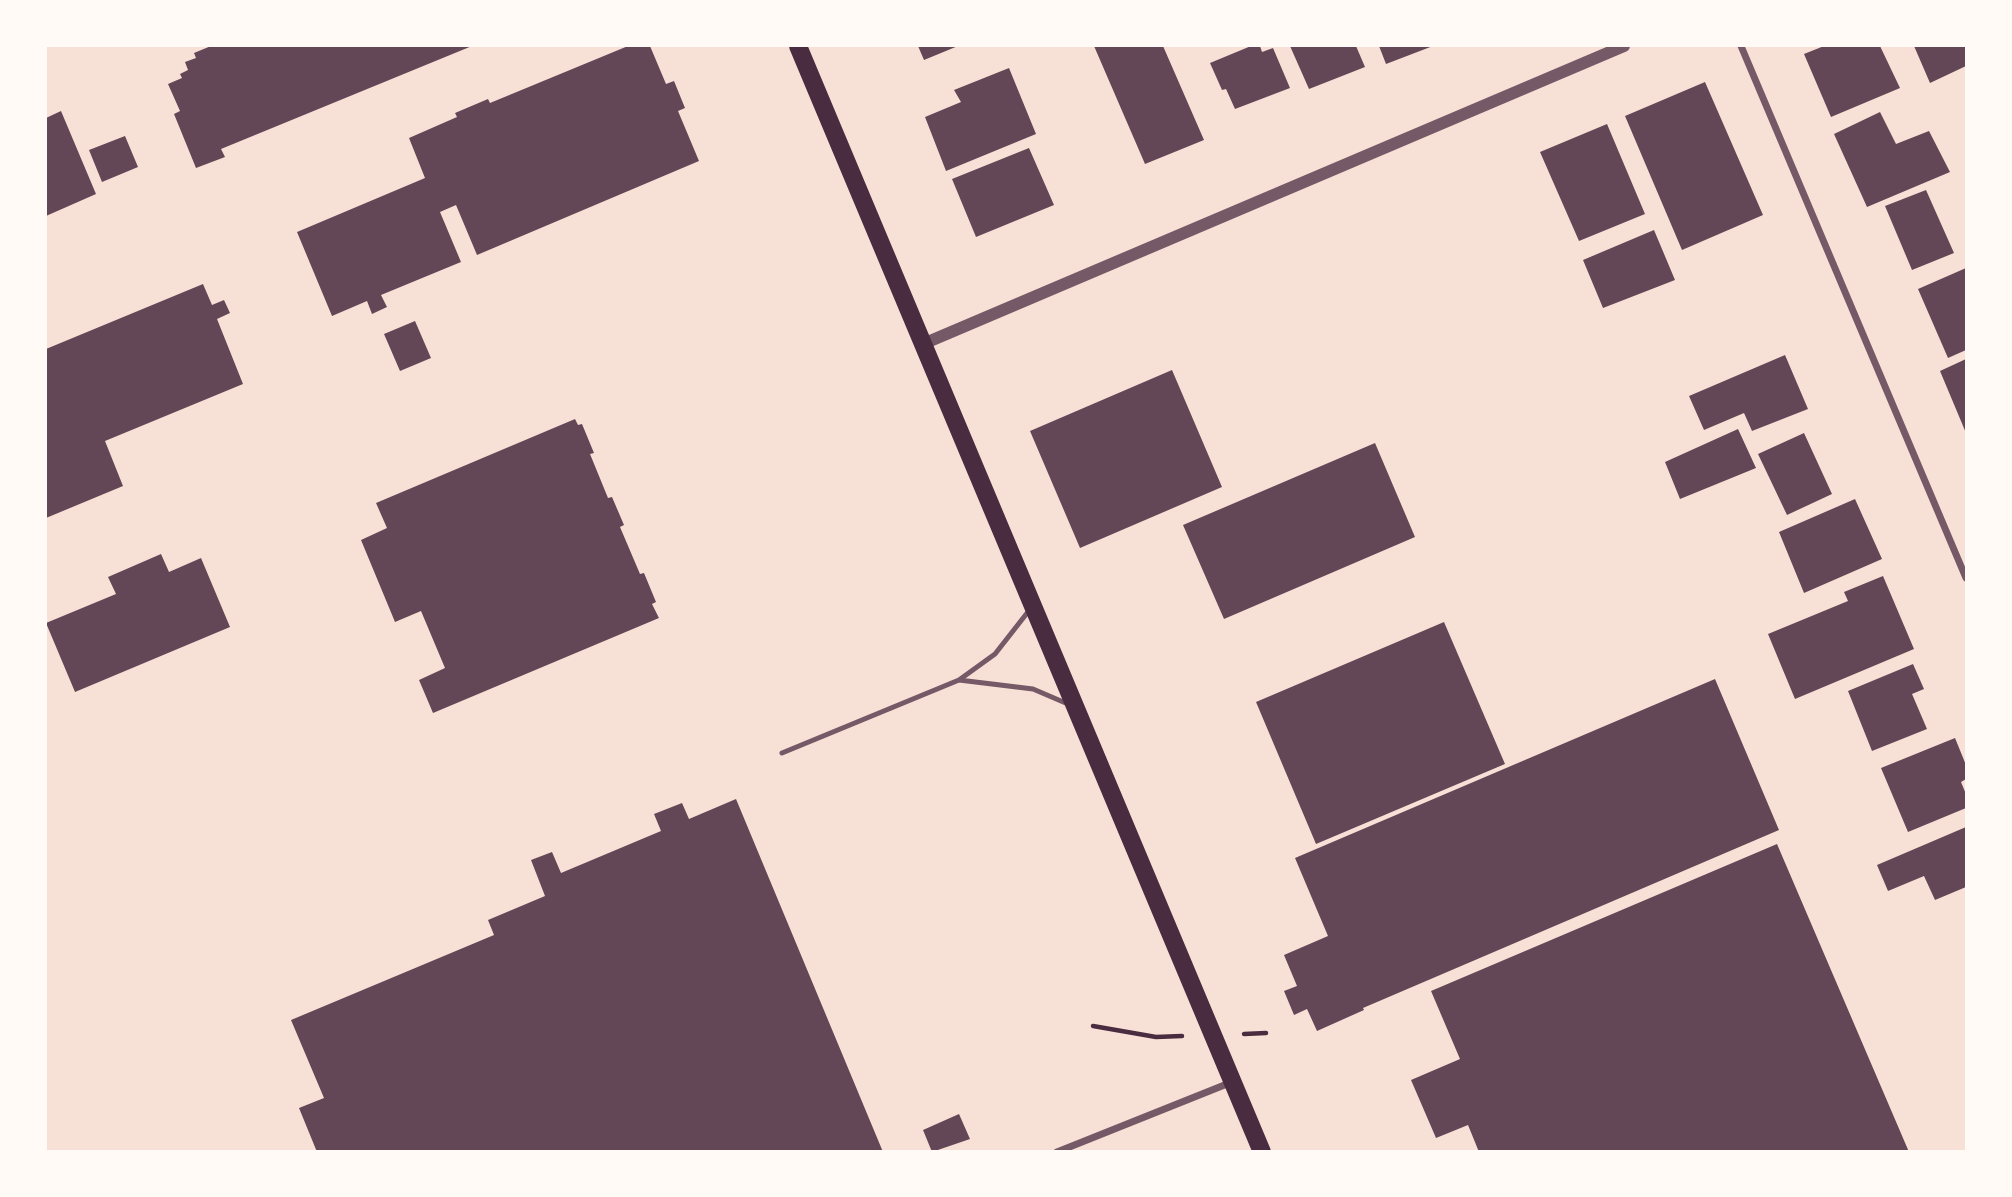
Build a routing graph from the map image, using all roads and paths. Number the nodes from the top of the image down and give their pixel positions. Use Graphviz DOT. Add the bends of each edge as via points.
graph roads {
  1 [pos="798,46"];
  2 [pos="1623,46"];
  3 [pos="1741,46"];
  4 [pos="923,344"];
  5 [pos="1966,578"];
  6 [pos="1032,607"];
  7 [pos="959,680"];
  8 [pos="1073,706"];
  9 [pos="782,753"];
  10 [pos="1233,1082"];
  11 [pos="1057,1152"];
  12 [pos="1262,1152"];
  1 -- 4 [label="main road"];
  2 -- 4 [label="street"];
  3 -- 5 [label="street"];
  4 -- 6 [label="main road"];
  6 -- 7 [label="lane" via="995,654"];
  6 -- 8 [label="main road"];
  7 -- 8 [label="lane" via="1033,689"];
  7 -- 9 [label="lane"];
  8 -- 10 [label="main road"];
  10 -- 11 [label="street"];
  10 -- 12 [label="main road"];
}
